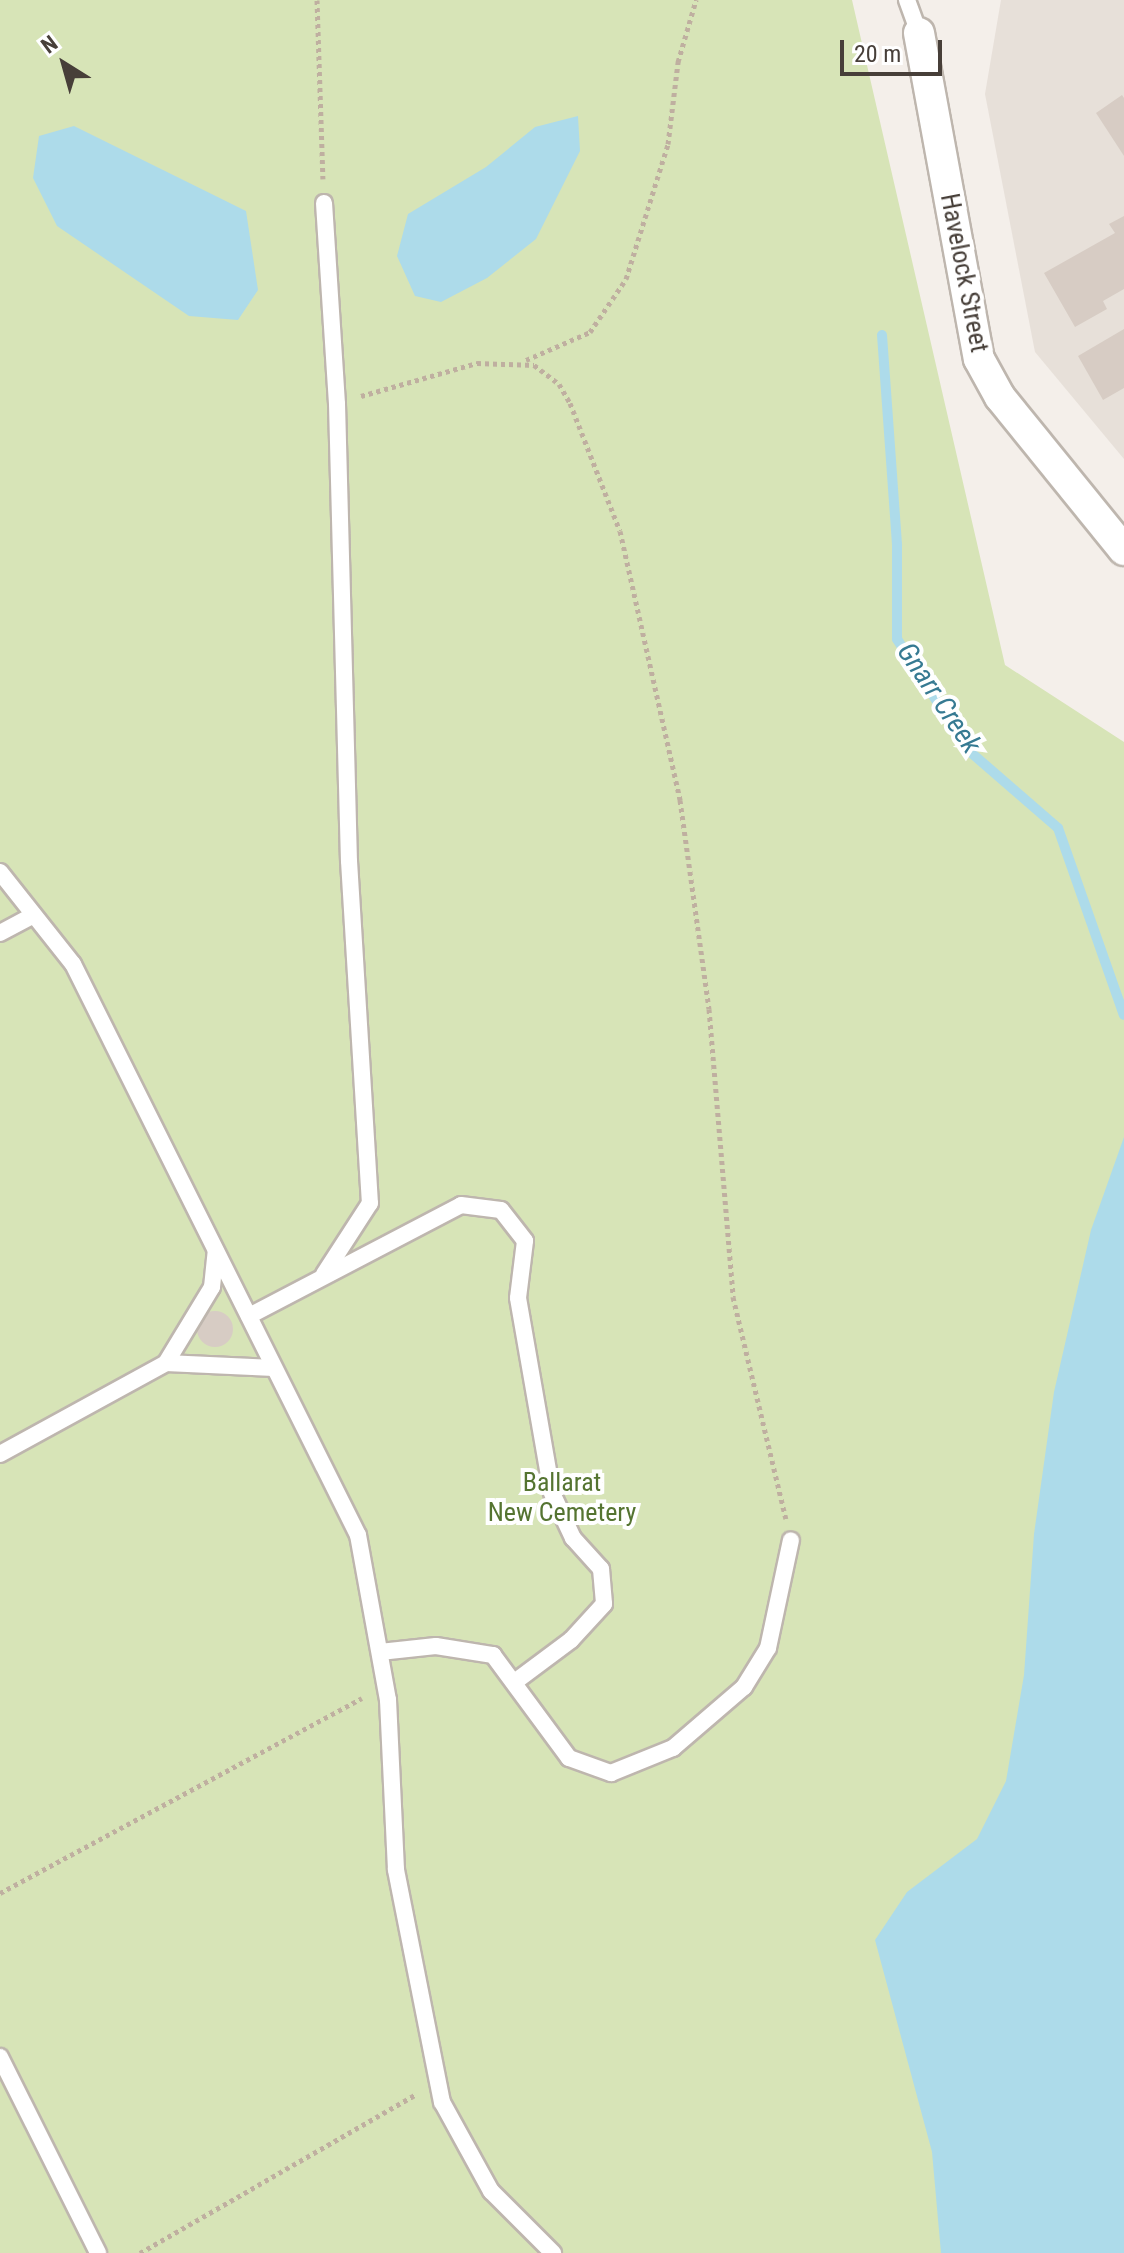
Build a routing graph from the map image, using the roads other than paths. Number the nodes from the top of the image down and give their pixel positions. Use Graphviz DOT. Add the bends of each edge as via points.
graph roads {
  1 [pos="907,0"];
  2 [pos="919,33"];
  3 [pos="324,203"];
  4 [pos="1122,544"];
  5 [pos="0,872"];
  6 [pos="34,915"];
  7 [pos="0,933"];
  8 [pos="216,1251"];
  9 [pos="324,1274"];
  10 [pos="249,1316"];
  11 [pos="166,1363"];
  12 [pos="274,1368"];
  13 [pos="0,1454"];
  14 [pos="791,1540"];
  15 [pos="380,1652"];
  16 [pos="516,1681"];
  17 [pos="0,2057"];
  18 [pos="98,2253"];
  19 [pos="553,2253"];
  1 -- 2 [label="lane, Havelock Street"];
  2 -- 4 [label="street, Havelock Street" via="979,359 1000,397"];
  3 -- 9 [label="lane" via="337,404 349,861 370,1203"];
  5 -- 6 [label="lane"];
  6 -- 7 [label="lane"];
  6 -- 8 [label="lane" via="73,964"];
  8 -- 10 [label="lane"];
  8 -- 11 [label="lane" via="212,1287"];
  9 -- 10 [label="lane"];
  9 -- 16 [label="lane" via="461,1205 501,1210 525,1241 518,1298 552,1493 573,1538 601,1569 604,1604 571,1640"];
  10 -- 12 [label="lane"];
  11 -- 12 [label="lane"];
  11 -- 13 [label="lane"];
  12 -- 15 [label="lane" via="358,1535"];
  14 -- 16 [label="lane" via="768,1648 744,1687 673,1748 611,1773 569,1758"];
  15 -- 16 [label="lane" via="436,1646 493,1655"];
  15 -- 19 [label="lane" via="396,1870 442,2102 491,2191"];
  17 -- 18 [label="lane"];
}
